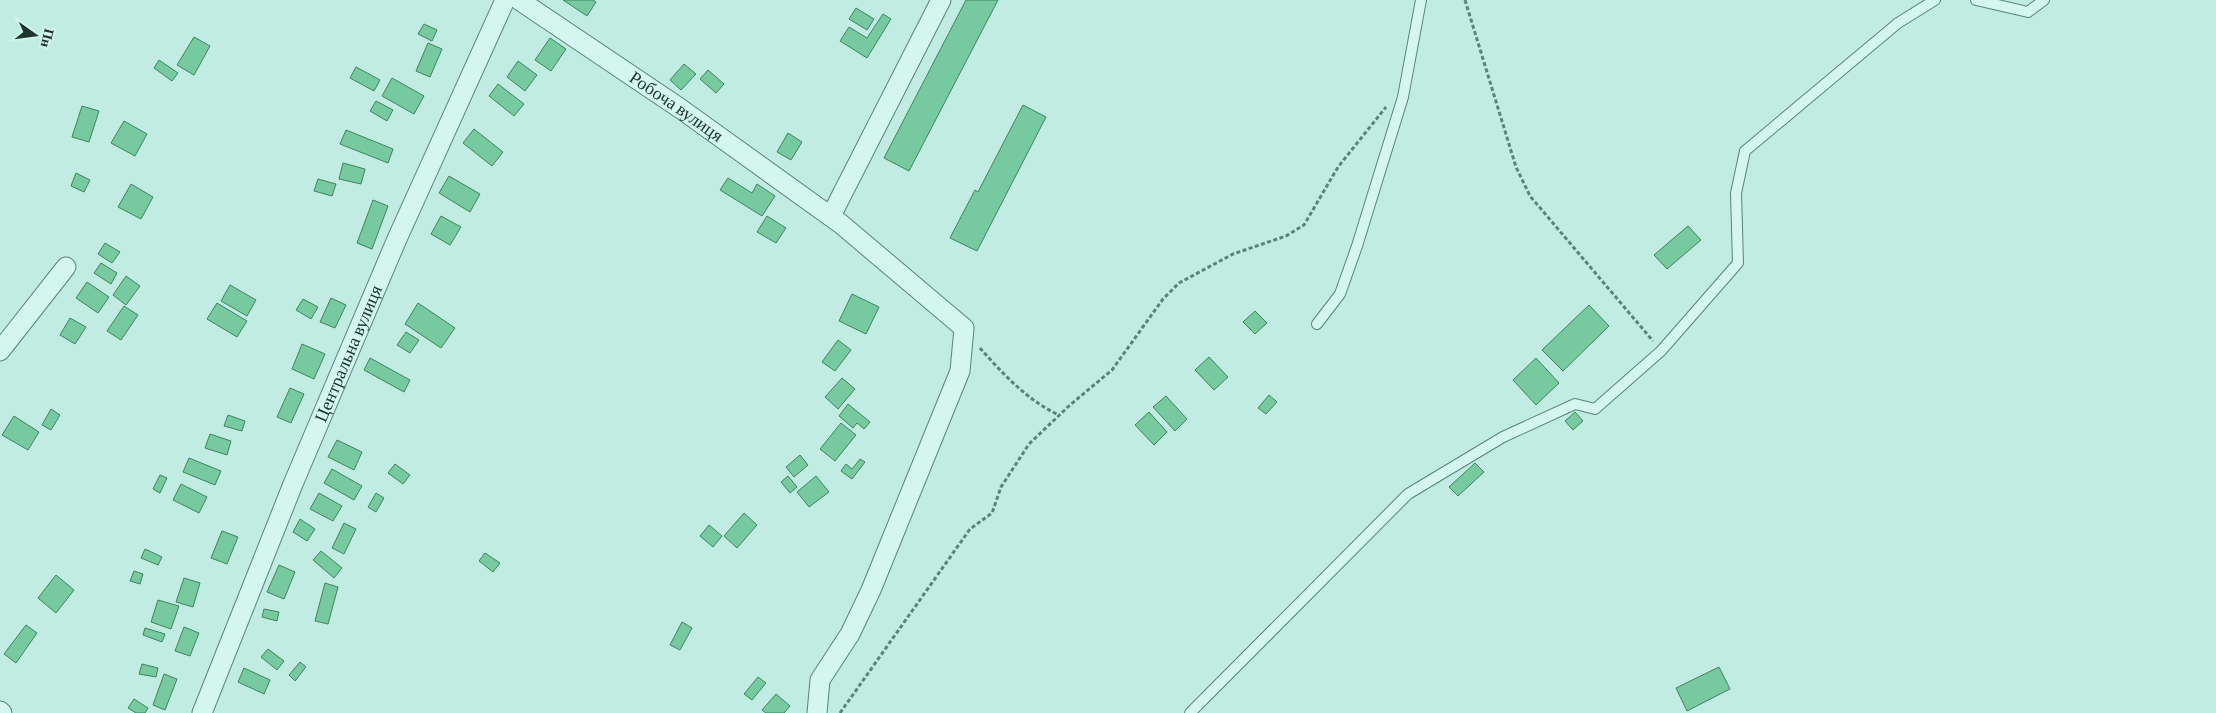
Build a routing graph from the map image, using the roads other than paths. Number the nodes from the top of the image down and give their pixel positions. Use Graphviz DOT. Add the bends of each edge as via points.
graph roads {
  1 [pos="505,0"];
  2 [pos="519,0"];
  3 [pos="942,0"];
  4 [pos="1421,0"];
  5 [pos="1935,0"];
  6 [pos="1976,0"];
  7 [pos="2044,0"];
  8 [pos="831,216"];
  9 [pos="66,266"];
  10 [pos="1317,324"];
  11 [pos="0,351"];
  12 [pos="202,713"];
  13 [pos="818,713"];
  14 [pos="1190,713"];
  1 -- 12 [label="street, Центральна вулиця" via="293,484"];
  2 -- 8 [label="street, Робоча вулиця" via="681,109"];
  3 -- 8 [label="street"];
  4 -- 10 [label="lane" via="1404,97 1357,246 1340,294"];
  5 -- 14 [label="lane" via="1898,23 1746,151 1736,193 1738,263 1661,351 1595,408 1575,404 1511,434 1408,494"];
  6 -- 7 [label="lane" via="2028,12"];
  8 -- 13 [label="street, Робоча вулиця" via="964,328 960,370 871,590 850,634 820,680"];
  9 -- 11 [label="street"];
}
